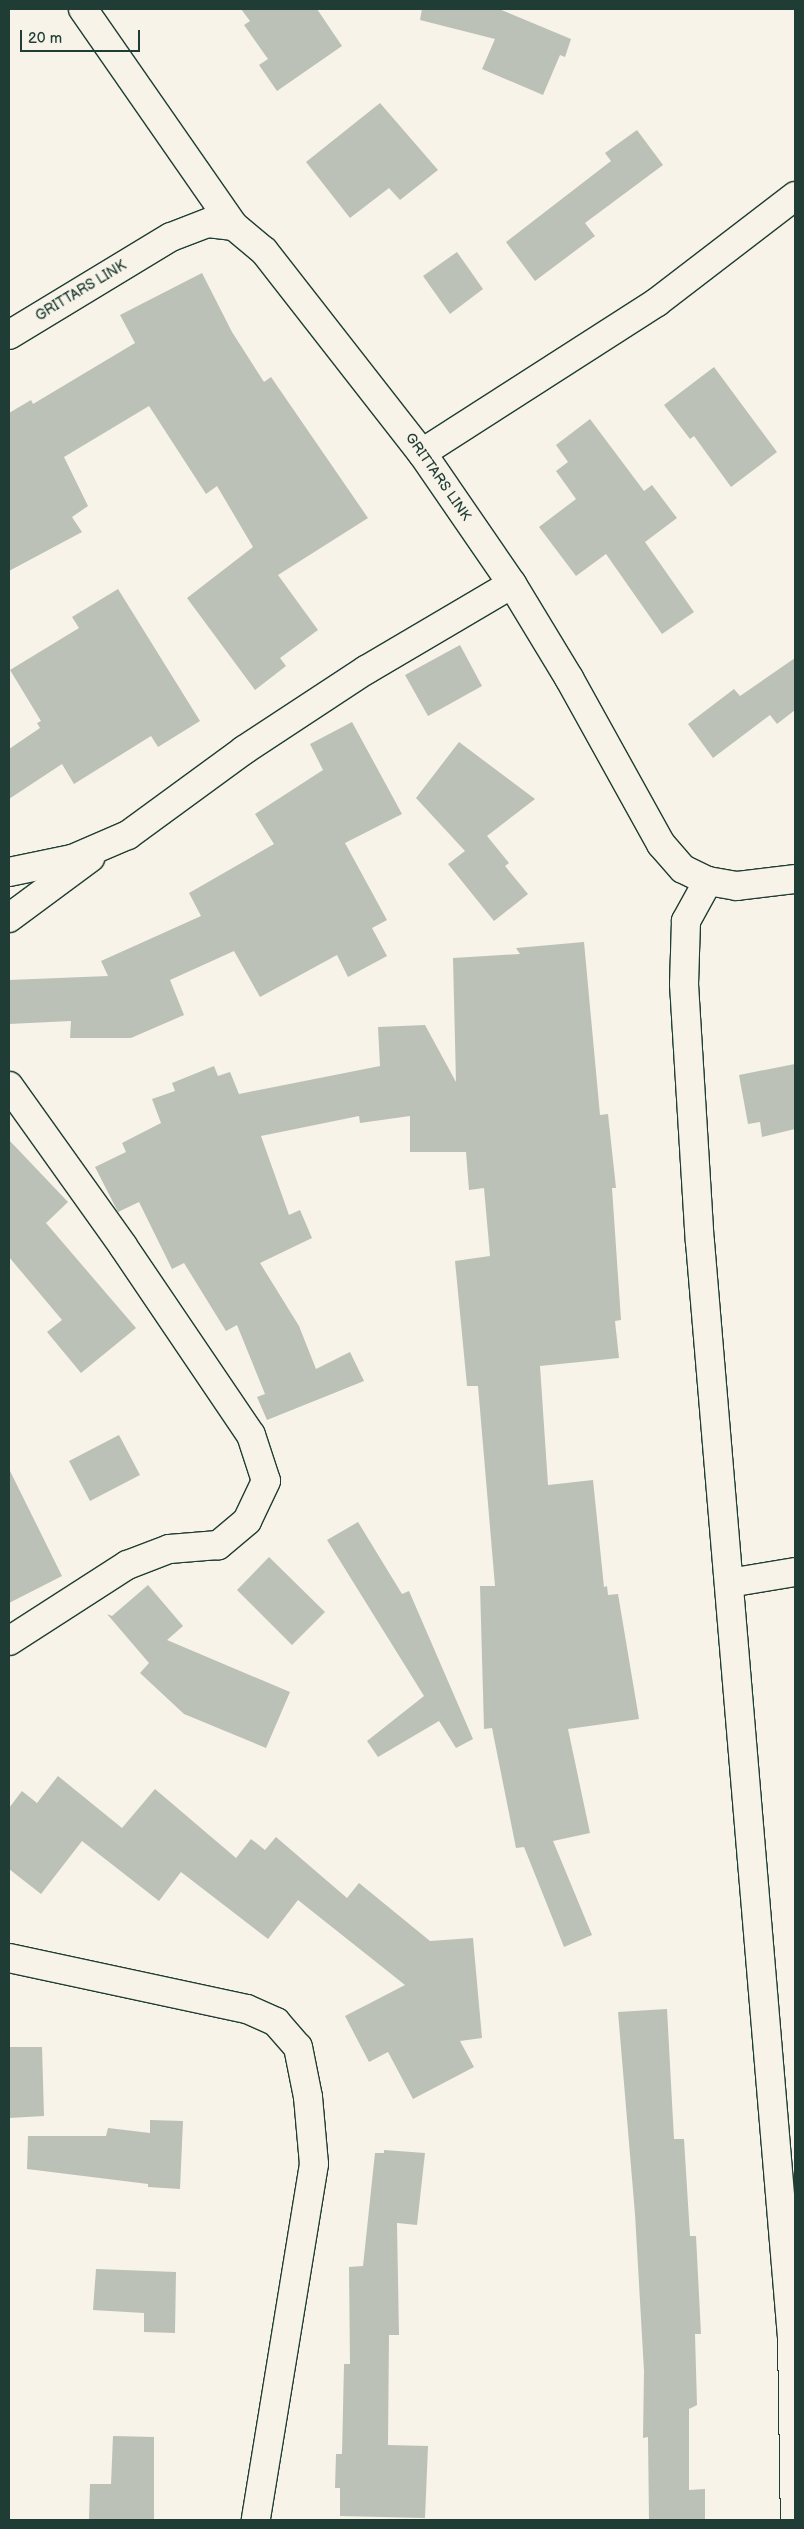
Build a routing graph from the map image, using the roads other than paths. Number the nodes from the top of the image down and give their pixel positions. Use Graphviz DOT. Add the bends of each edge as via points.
graph roads {
  1 [pos="83,9"];
  2 [pos="795,196"];
  3 [pos="234,226"];
  4 [pos="9,335"];
  5 [pos="422,453"];
  6 [pos="512,584"];
  7 [pos="116,840"];
  8 [pos="9,872"];
  9 [pos="795,879"];
  10 [pos="708,881"];
  11 [pos="9,918"];
  12 [pos="9,1086"];
  13 [pos="795,1572"];
  14 [pos="729,1583"];
  15 [pos="9,1641"];
  16 [pos="9,1958"];
  17 [pos="256,2520"];
  18 [pos="795,2520"];
  1 -- 3 [label="street"];
  2 -- 5 [label="street" via="657,302"];
  3 -- 4 [label="street, GRITTARS LINK" via="208,223 171,237"];
  3 -- 5 [label="street, GRITTARS LINK" via="264,251"];
  5 -- 6 [label="street, GRITTARS LINK"];
  6 -- 7 [label="street" via="366,670 244,750 128,835"];
  6 -- 10 [label="street, GRITTARS LINK" via="569,678 661,844 683,868"];
  7 -- 8 [label="street" via="72,858"];
  7 -- 11 [label="street"];
  9 -- 10 [label="street, GRITTARS LINK" via="737,886"];
  10 -- 14 [label="street" via="686,921 684,984 700,1242"];
  12 -- 15 [label="street" via="123,1246 251,1435 266,1482 247,1521 218,1544 169,1549 127,1565"];
  13 -- 14 [label="street"];
  14 -- 18 [label="street" via="792,2338"];
  16 -- 17 [label="street" via="247,2009 276,2022 298,2047 308,2096 314,2164"];
}
